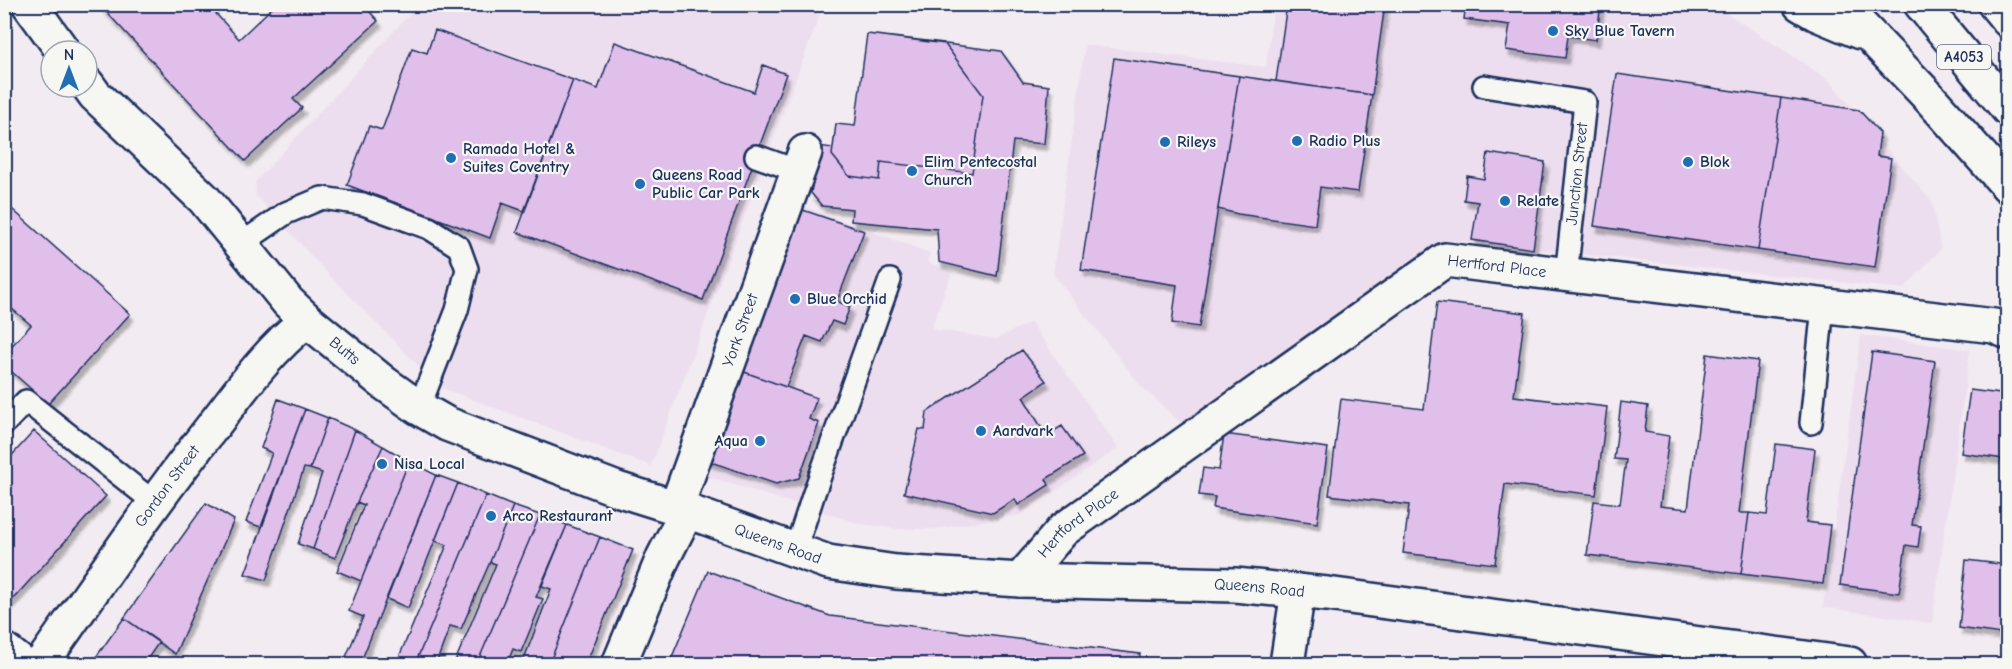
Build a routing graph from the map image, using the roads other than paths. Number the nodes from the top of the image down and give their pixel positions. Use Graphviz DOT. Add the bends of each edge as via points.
graph roads {
  1 [pos="29,4"];
  2 [pos="1800,4"];
  3 [pos="1840,4"];
  4 [pos="1921,4"];
  5 [pos="1995,4"];
  6 [pos="2007,20"];
  7 [pos="1870,36"];
  8 [pos="54,39"];
  9 [pos="1484,86"];
  10 [pos="99,99"];
  11 [pos="2007,109"];
  12 [pos="756,156"];
  13 [pos="801,162"];
  14 [pos="2007,186"];
  15 [pos="241,244"];
  16 [pos="1566,276"];
  17 [pos="891,280"];
  18 [pos="1822,306"];
  19 [pos="307,320"];
  20 [pos="2007,332"];
  21 [pos="419,408"];
  22 [pos="1811,423"];
  23 [pos="4,424"];
  24 [pos="155,503"];
  25 [pos="682,510"];
  26 [pos="795,551"];
  27 [pos="1020,580"];
  28 [pos="1298,591"];
  29 [pos="4,642"];
  30 [pos="32,664"];
  31 [pos="41,664"];
  32 [pos="619,664"];
  33 [pos="1287,664"];
  34 [pos="1850,664"];
  1 -- 8 [label="main road"];
  2 -- 7 [label="main road"];
  3 -- 7 [label="main road"];
  4 -- 11 [label="main road, A4053"];
  5 -- 6 [label="main road"];
  7 -- 14 [label="main road"];
  9 -- 16 [label="lane, Junction Street" via="1585,102"];
  10 -- 15 [label="main road, Butts" via="204,199"];
  12 -- 13 [label="lane"];
  13 -- 25 [label="main road, York Street"];
  15 -- 19 [label="main road, Butts"];
  15 -- 21 [label="lane" via="286,213 321,198 363,204 429,228 459,247 466,269 457,310"];
  16 -- 18 [label="main road, Hertford Place"];
  16 -- 27 [label="main road, Hertford Place" via="1445,260 1062,530"];
  17 -- 26 [label="lane"];
  18 -- 20 [label="main road, Hertford Place" via="1994,326"];
  18 -- 22 [label="lane"];
  19 -- 21 [label="main road, Butts"];
  19 -- 24 [label="main road, Gordon Street" via="257,368"];
  21 -- 25 [label="main road, Butts" via="447,424"];
  23 -- 24 [label="lane" via="26,401"];
  24 -- 31 [label="main road, Gordon Street"];
  25 -- 26 [label="main road, Queens Road"];
  25 -- 32 [label="main road, York Street"];
  26 -- 27 [label="main road, Queens Road" via="828,562 896,572"];
  27 -- 28 [label="main road, Queens Road" via="1235,585"];
  28 -- 33 [label="main road"];
  28 -- 34 [label="main road, Queens Road"];
  29 -- 30 [label="lane"];
}
